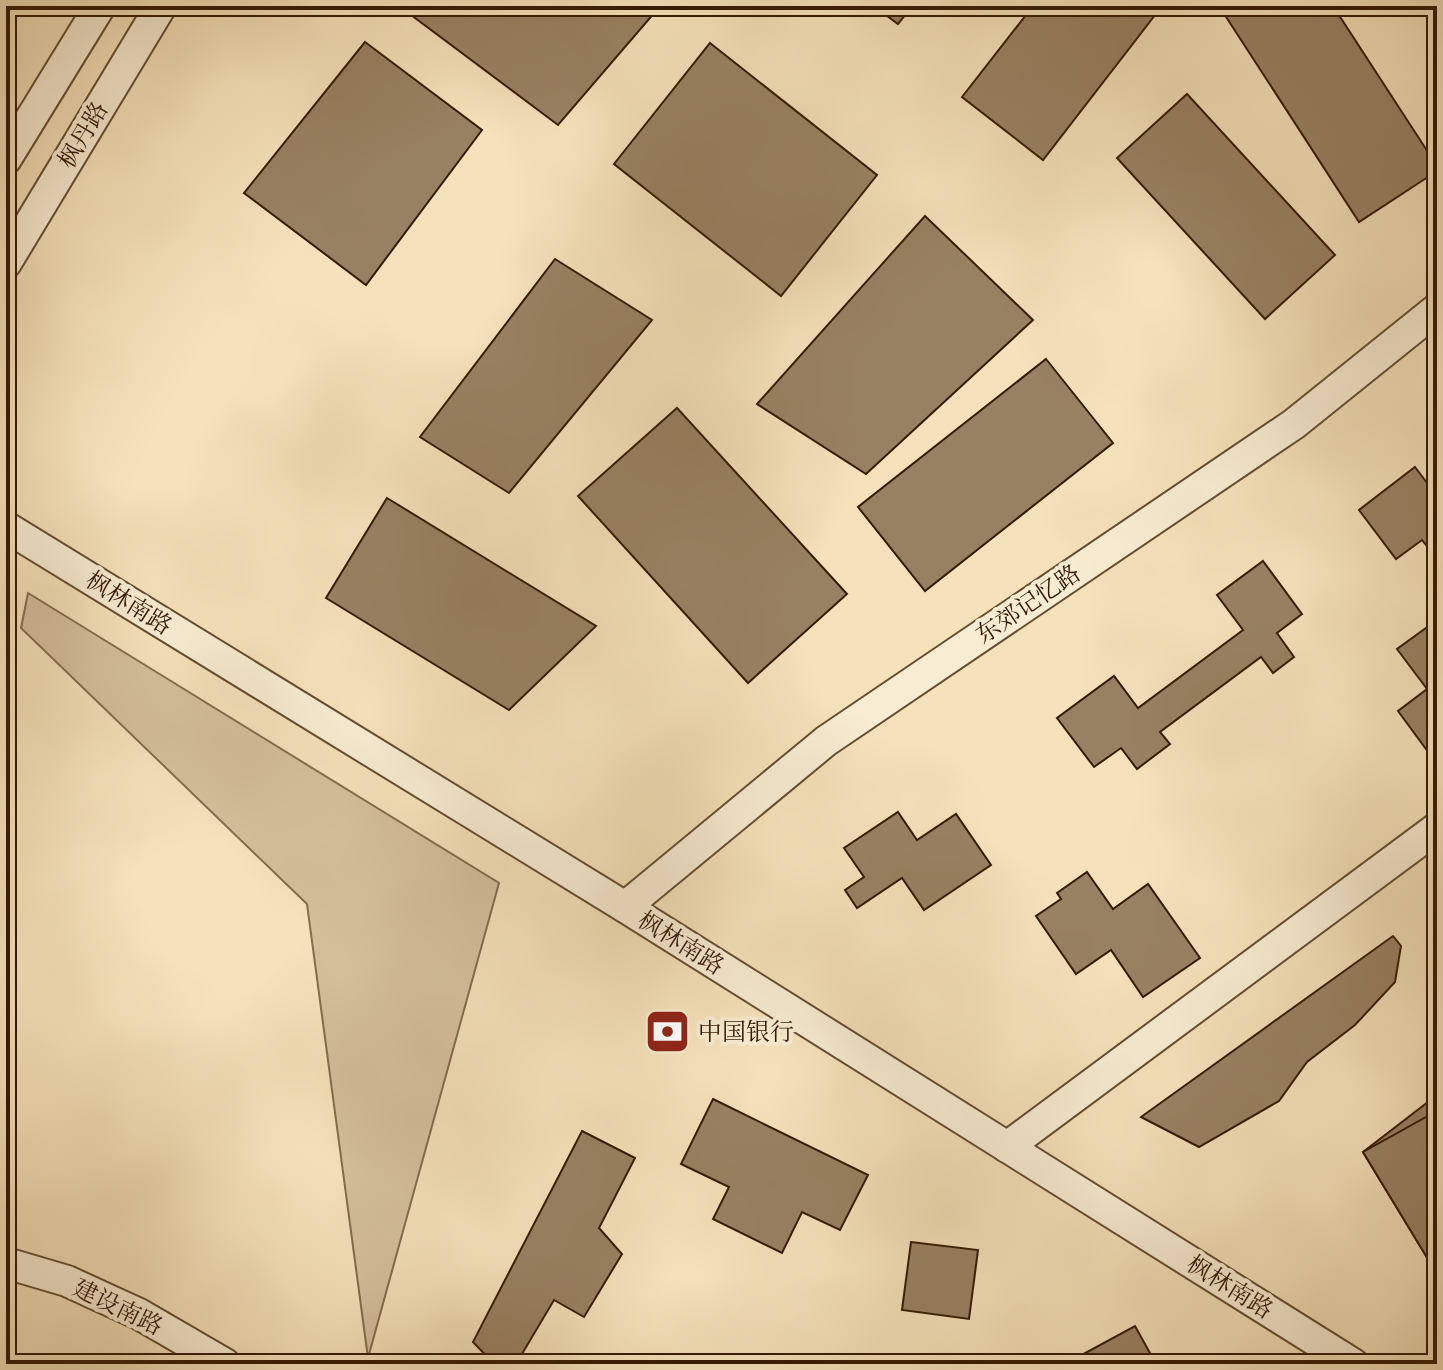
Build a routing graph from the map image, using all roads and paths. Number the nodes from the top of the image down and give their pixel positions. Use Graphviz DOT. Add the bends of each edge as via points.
graph roads {
  1 [pos="100,6"];
  2 [pos="161,6"];
  3 [pos="6,159"];
  4 [pos="6,263"];
  5 [pos="1437,309"];
  6 [pos="6,527"];
  7 [pos="1437,828"];
  8 [pos="625,907"];
  9 [pos="1007,1147"];
  10 [pos="6,1263"];
  11 [pos="225,1364"];
  12 [pos="1353,1364"];
  1 -- 3 [label="street"];
  2 -- 4 [label="street, 枫丹路"];
  5 -- 8 [label="street, 东郊记忆路" via="1294,424 826,741"];
  6 -- 8 [label="street, 枫林南路"];
  7 -- 9 [label="street"];
  8 -- 9 [label="street, 枫林南路"];
  9 -- 12 [label="street, 枫林南路"];
  10 -- 11 [label="street, 建设南路" via="67,1281 139,1314"];
}
